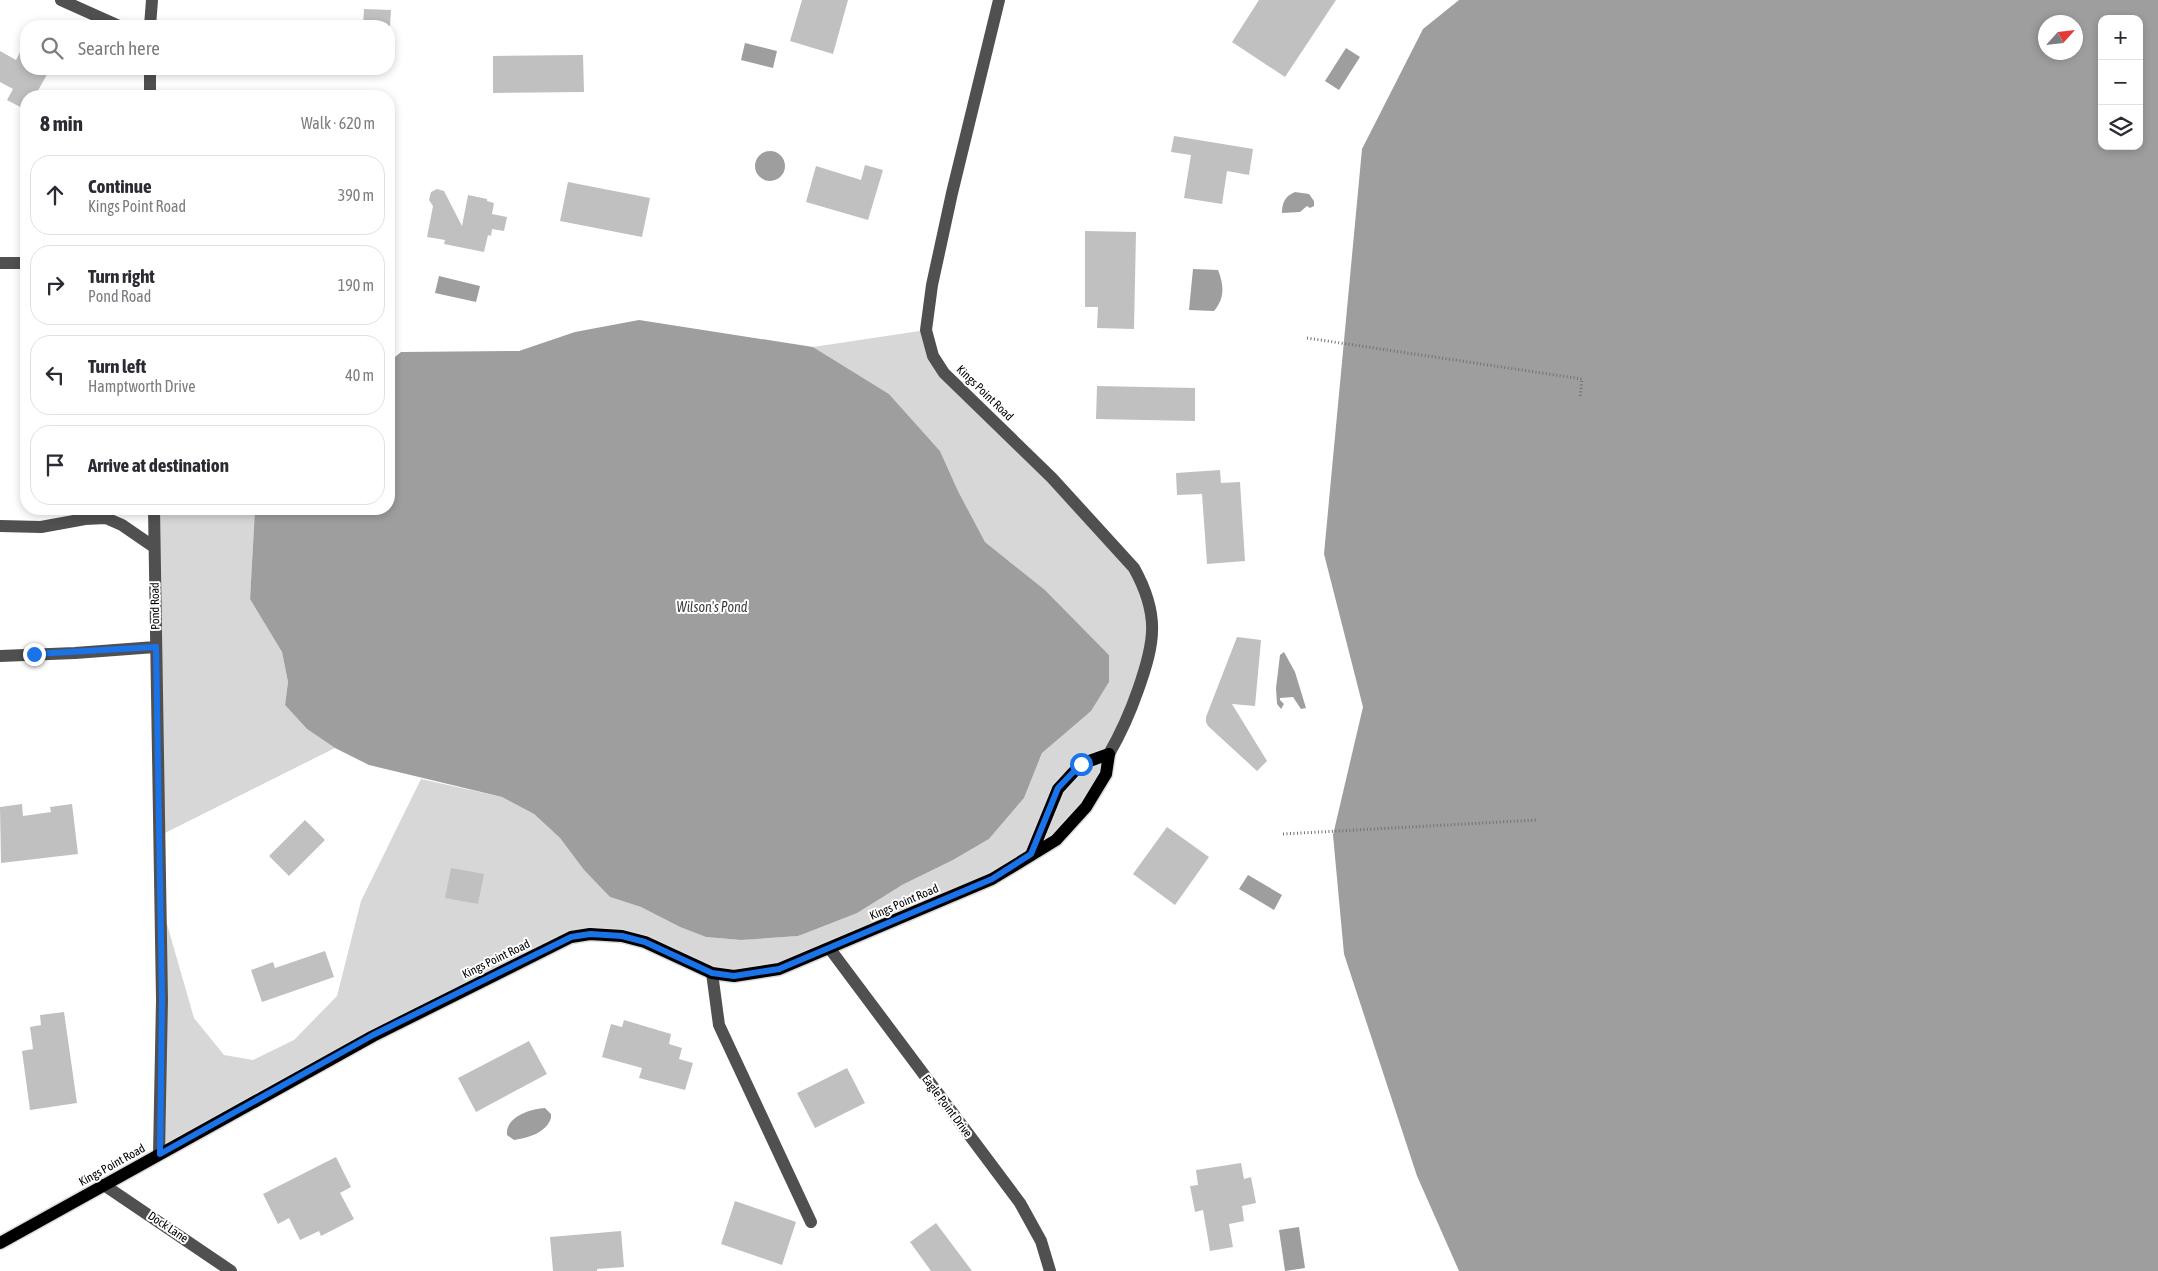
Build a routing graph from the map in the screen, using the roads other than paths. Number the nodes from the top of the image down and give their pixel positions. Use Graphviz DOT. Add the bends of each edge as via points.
graph roads {
  1 [pos="61,0"];
  2 [pos="152,0"];
  3 [pos="999,0"];
  4 [pos="106,20"];
  5 [pos="150,20"];
  6 [pos="150,75"];
  7 [pos="150,90"];
  8 [pos="0,263"];
  9 [pos="20,264"];
  10 [pos="154,515"];
  11 [pos="0,526"];
  12 [pos="154,547"];
  13 [pos="156,647"];
  14 [pos="0,656"];
  15 [pos="1109,754"];
  16 [pos="1031,854"];
  17 [pos="830,949"];
  18 [pos="712,973"];
  19 [pos="160,1154"];
  20 [pos="104,1184"];
  21 [pos="811,1222"];
  22 [pos="0,1244"];
  23 [pos="231,1271"];
  24 [pos="1050,1271"];
  1 -- 4 [label="street"];
  2 -- 5 [label="street"];
  3 -- 15 [label="street, Kings Point Road" via="952,193 926,330 933,356 944,373 1052,478 1134,568 1144,586 1152,615 1150,657 1126,725"];
  6 -- 7 [label="street"];
  8 -- 9 [label="street"];
  10 -- 12 [label="street, Pond Road"];
  11 -- 12 [label="street" via="41,527 106,518"];
  12 -- 13 [label="street, Pond Road"];
  13 -- 14 [label="street"];
  13 -- 19 [label="street, Pond Road" via="162,1000"];
  15 -- 16 [label="main road, Kings Point Road" via="1106,774 1086,807 1056,840"];
  15 -- 16 [label="main road" via="1081,764 1058,788"];
  16 -- 17 [label="main road, Kings Point Road" via="992,879"];
  17 -- 18 [label="main road, Kings Point Road" via="779,969 734,976"];
  17 -- 24 [label="street, Eagle Point Drive" via="1020,1203 1041,1241"];
  18 -- 19 [label="main road, Kings Point Road" via="645,942 622,936 590,934 571,937 373,1035"];
  18 -- 21 [label="street" via="719,1025"];
  19 -- 20 [label="main road, Kings Point Road"];
  20 -- 22 [label="main road, Kings Point Road"];
  20 -- 23 [label="street, Dock Lane"];
}
